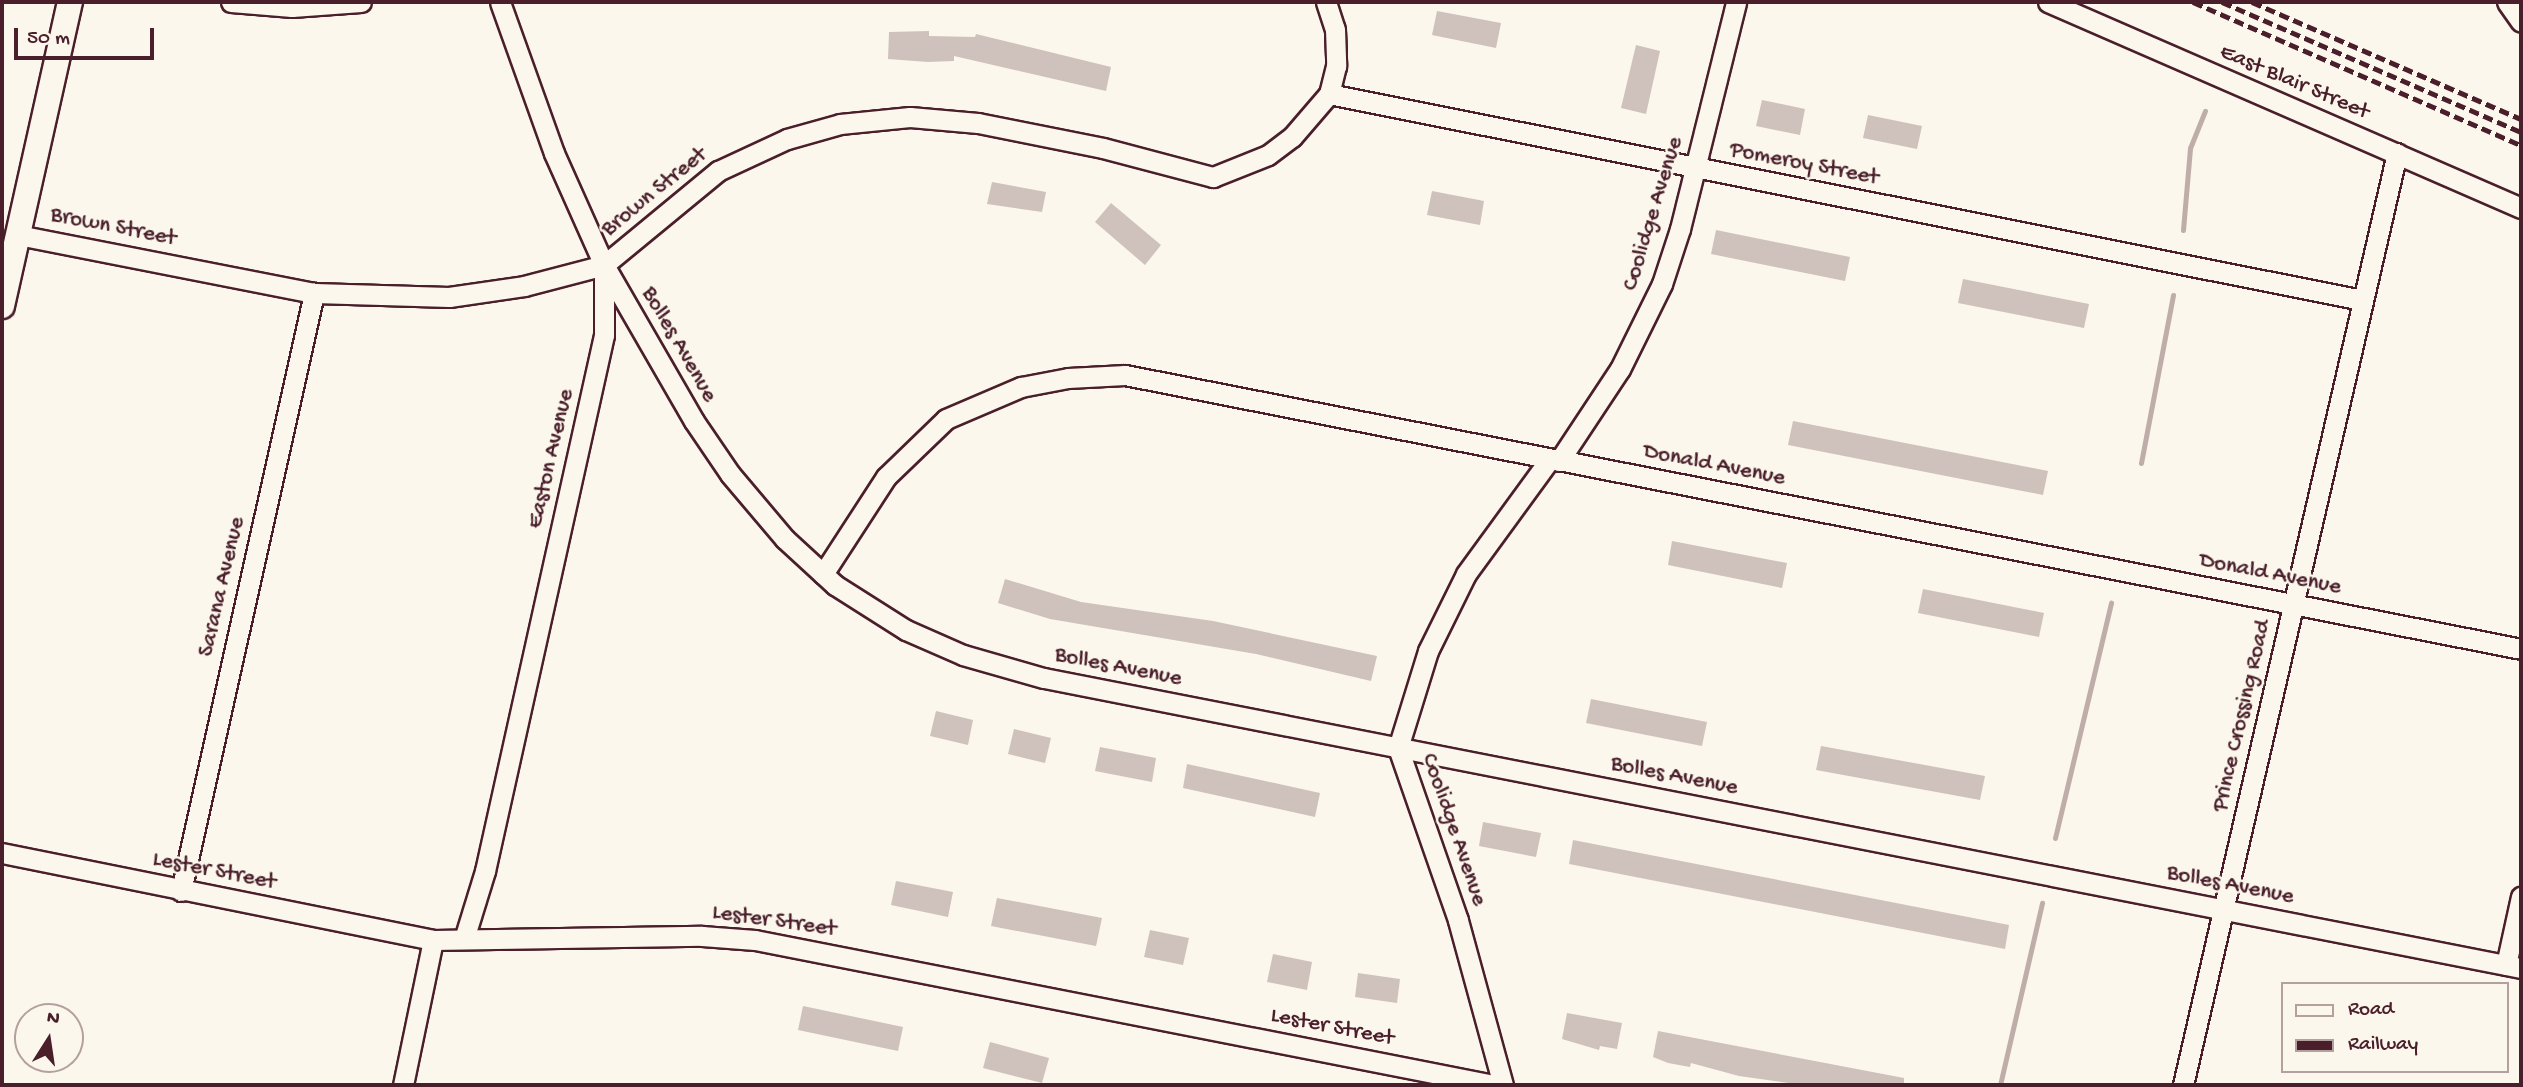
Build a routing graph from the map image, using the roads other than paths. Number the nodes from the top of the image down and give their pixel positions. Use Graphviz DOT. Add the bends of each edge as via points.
graph roads {
  1 [pos="70,2"];
  2 [pos="231,2"];
  3 [pos="361,2"];
  4 [pos="500,2"];
  5 [pos="1326,2"];
  6 [pos="1736,2"];
  7 [pos="2048,2"];
  8 [pos="2507,2"];
  9 [pos="2521,22"];
  10 [pos="1329,94"];
  11 [pos="2397,153"];
  12 [pos="1695,169"];
  13 [pos="2521,208"];
  14 [pos="18,234"];
  15 [pos="6,265"];
  16 [pos="604,265"];
  17 [pos="314,293"];
  18 [pos="2362,300"];
  19 [pos="2,306"];
  20 [pos="1554,460"];
  21 [pos="829,580"];
  22 [pos="2294,604"];
  23 [pos="2521,649"];
  24 [pos="1398,748"];
  25 [pos="2,853"];
  26 [pos="181,891"];
  27 [pos="2521,897"];
  28 [pos="2223,910"];
  29 [pos="465,936"];
  30 [pos="433,940"];
  31 [pos="2513,966"];
  32 [pos="403,1085"];
  33 [pos="1494,1085"];
  34 [pos="1503,1085"];
  35 [pos="2183,1085"];
  1 -- 14 [label="main road"];
  2 -- 3 [label="street" via="292,7"];
  4 -- 16 [label="street, Easton Avenue" via="554,153"];
  5 -- 10 [label="street" via="1335,29 1336,65"];
  6 -- 12 [label="street, Coolidge Avenue"];
  7 -- 11 [label="street, East Blair Street"];
  8 -- 9 [label="street"];
  10 -- 12 [label="street, Pomeroy Street"];
  10 -- 16 [label="street, Brown Street" via="1292,137 1268,155 1213,177 1103,148 978,123 910,117 830,126 787,139 718,171"];
  11 -- 13 [label="street, East Blair Street"];
  11 -- 18 [label="street, Prince Crossing Road"];
  12 -- 18 [label="street, Pomeroy Street"];
  12 -- 20 [label="street, Coolidge Avenue" via="1674,251 1647,318 1620,369"];
  14 -- 15 [label="main road"];
  14 -- 17 [label="street, Brown Street"];
  15 -- 19 [label="main road"];
  16 -- 17 [label="street, Brown Street" via="524,286 449,297"];
  16 -- 21 [label="street, Bolles Avenue" via="730,474 785,540"];
  16 -- 29 [label="street, Easton Avenue" via="604,335 596,377 485,871"];
  17 -- 26 [label="street, Sarana Avenue"];
  18 -- 22 [label="street, Prince Crossing Road"];
  20 -- 21 [label="street, Donald Avenue" via="1125,375 1068,378 1001,394 946,419 872,497"];
  20 -- 22 [label="street, Donald Avenue"];
  20 -- 24 [label="street, Coolidge Avenue" via="1466,574 1428,651"];
  21 -- 24 [label="street, Bolles Avenue" via="906,630 1001,668"];
  22 -- 23 [label="street, Donald Avenue"];
  22 -- 28 [label="street, Prince Crossing Road"];
  24 -- 28 [label="street, Bolles Avenue"];
  24 -- 34 [label="street, Coolidge Avenue" via="1458,920"];
  25 -- 26 [label="street, Lester Street"];
  26 -- 30 [label="street, Lester Street"];
  27 -- 31 [label="street"];
  28 -- 31 [label="street, Bolles Avenue"];
  28 -- 35 [label="street, Prince Crossing Road"];
  29 -- 30 [label="street, Lester Street"];
  29 -- 33 [label="street, Lester Street" via="755,940"];
  30 -- 32 [label="street"];
}
